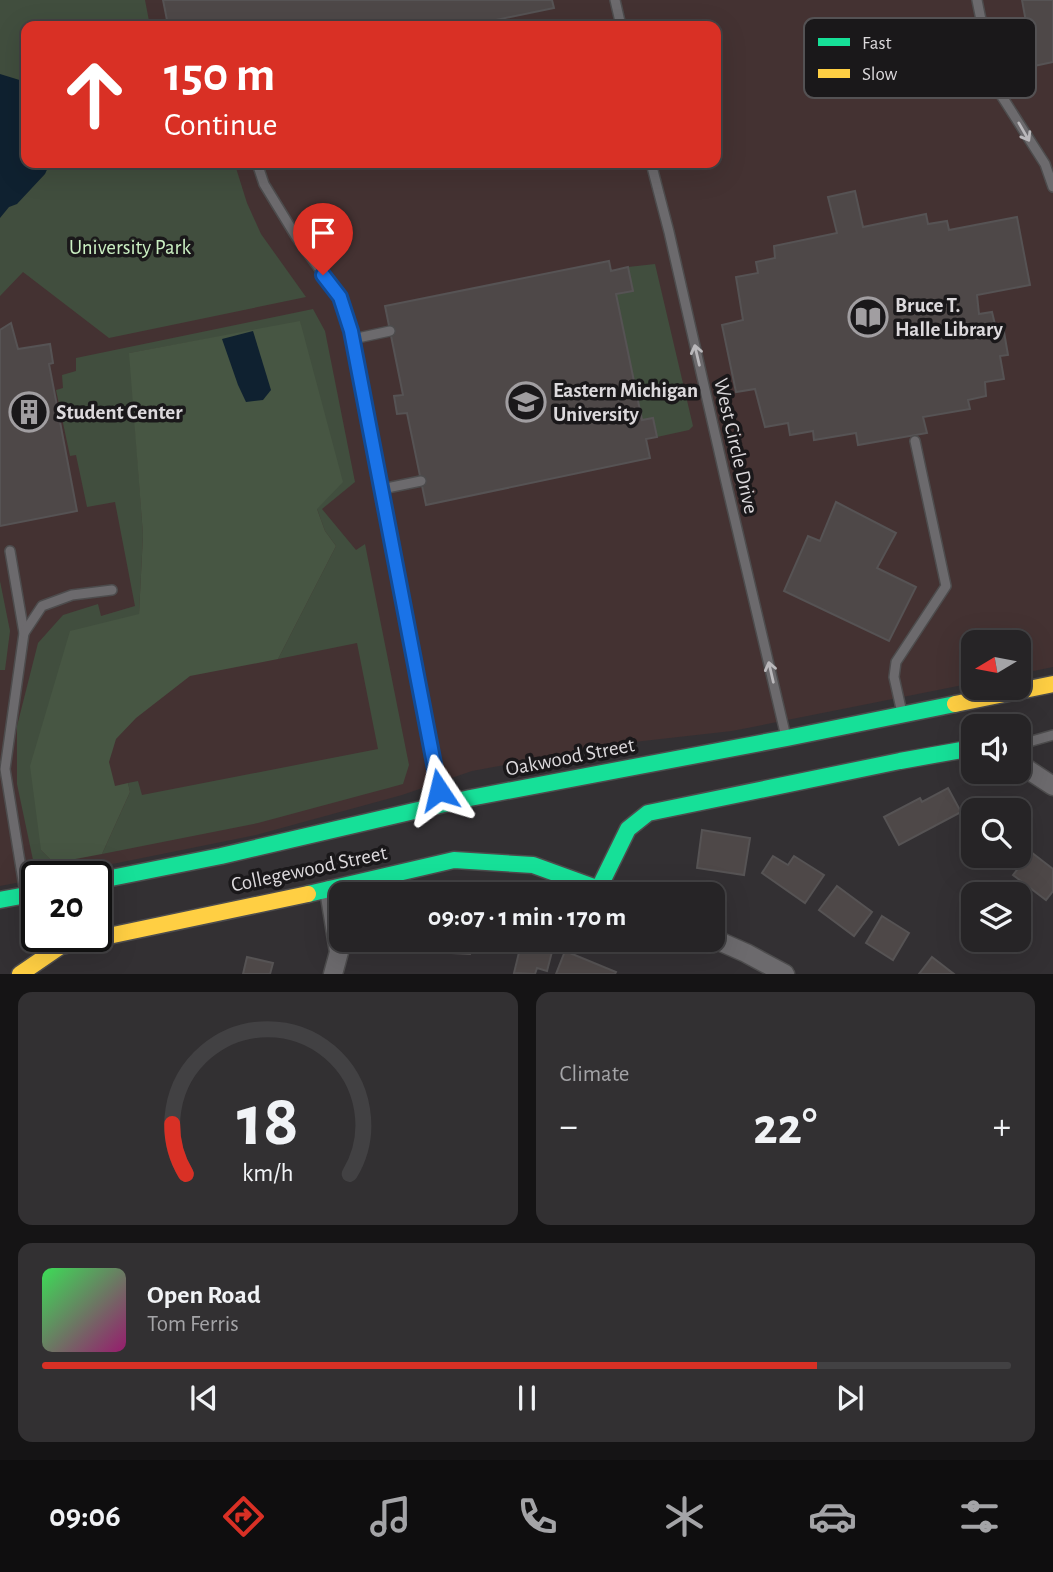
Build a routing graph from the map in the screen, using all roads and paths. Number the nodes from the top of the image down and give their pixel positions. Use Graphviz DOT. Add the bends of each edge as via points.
graph roads {
  1 [pos="615,0"];
  2 [pos="977,0"];
  3 [pos="981,18"];
  4 [pos="620,21"];
  5 [pos="1003,98"];
  6 [pos="259,168"];
  7 [pos="652,168"];
  8 [pos="1053,187"];
  9 [pos="390,331"];
  10 [pos="353,340"];
  11 [pos="915,441"];
  12 [pos="421,481"];
  13 [pos="382,489"];
  14 [pos="9,551"];
  15 [pos="112,590"];
  16 [pos="24,633"];
  17 [pos="1053,684"];
  18 [pos="902,715"];
  19 [pos="1053,735"];
  20 [pos="787,738"];
  21 [pos="1031,741"];
  22 [pos="961,750"];
  23 [pos="1031,772"];
  24 [pos="1053,786"];
  25 [pos="442,804"];
  26 [pos="24,861"];
  27 [pos="112,878"];
  28 [pos="362,882"];
  29 [pos="582,882"];
  30 [pos="609,882"];
  31 [pos="329,890"];
  32 [pos="21,896"];
  33 [pos="0,900"];
  34 [pos="725,944"];
  35 [pos="339,952"];
  36 [pos="20,974"];
  37 [pos="333,974"];
  38 [pos="785,974"];
  1 -- 4 [label="lane"];
  2 -- 3 [label="lane, one-way"];
  5 -- 8 [label="lane, one-way" via="1045,164"];
  6 -- 10 [label="lane" via="284,218 340,297"];
  20 -- 7 [label="lane, West Circle Drive, one-way"];
  9 -- 10 [label="lane"];
  10 -- 13 [label="lane"];
  11 -- 18 [label="lane" via="946,586 896,662 894,677"];
  12 -- 13 [label="lane"];
  13 -- 25 [label="lane"];
  14 -- 16 [label="lane"];
  15 -- 16 [label="lane" via="72,595 43,606"];
  16 -- 26 [label="lane" via="5,769"];
  17 -- 18 [label="street, Oakwood Street"];
  18 -- 20 [label="street, Oakwood Street"];
  19 -- 21 [label="lane"];
  20 -- 25 [label="street, Oakwood Street"];
  22 -- 30 [label="street" via="648,813 628,829"];
  23 -- 24 [label="street"];
  25 -- 27 [label="street, Oakwood Street"];
  28 -- 29 [label="street, Collegewood Street" via="454,860 533,864"];
  31 -- 36 [label="street, Collegewood Street" via="61,946"];
  32 -- 33 [label="street"];
  34 -- 38 [label="street"];
  35 -- 37 [label="street"];
}
